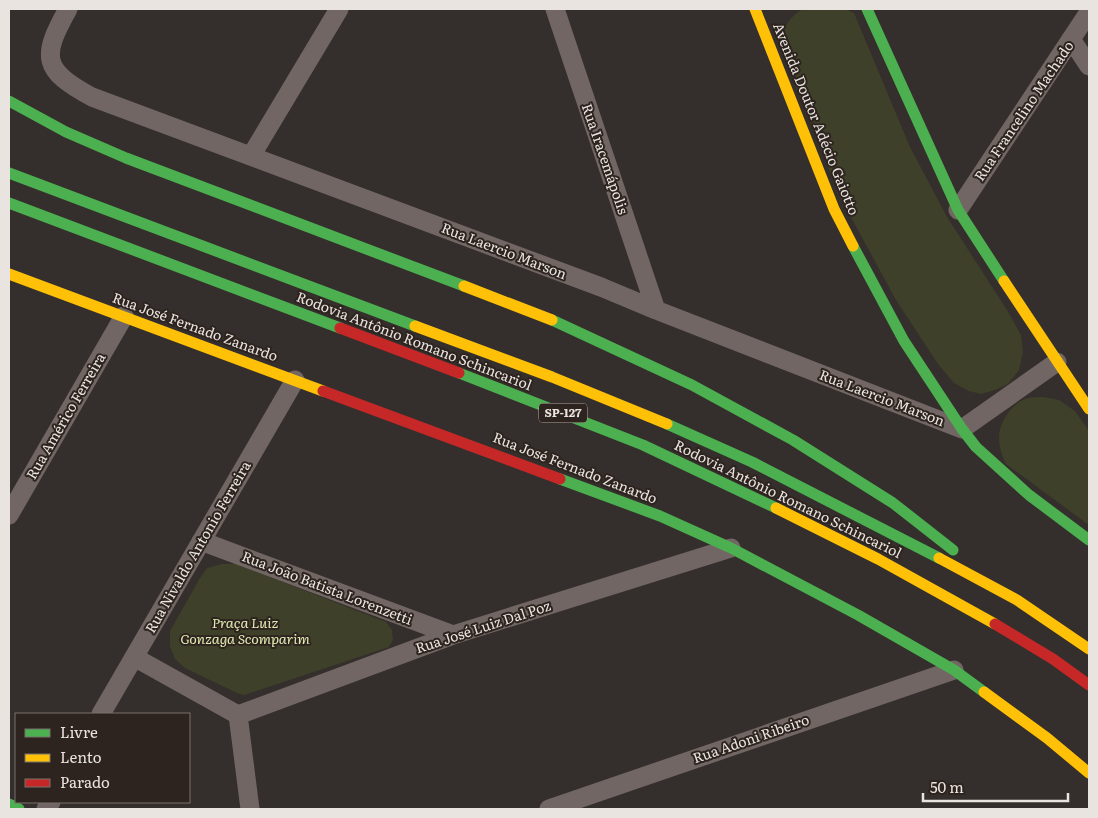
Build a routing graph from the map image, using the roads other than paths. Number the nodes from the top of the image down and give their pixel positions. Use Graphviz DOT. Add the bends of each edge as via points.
graph roads {
  1 [pos="68,9"];
  2 [pos="339,9"];
  3 [pos="554,9"];
  4 [pos="867,9"];
  5 [pos="760,12"];
  6 [pos="1089,12"];
  7 [pos="1071,39"];
  8 [pos="1089,66"];
  9 [pos="9,101"];
  10 [pos="251,156"];
  11 [pos="9,173"];
  12 [pos="9,203"];
  13 [pos="958,210"];
  14 [pos="9,274"];
  15 [pos="656,310"];
  16 [pos="124,316"];
  17 [pos="1056,362"];
  18 [pos="294,380"];
  19 [pos="1089,409"];
  20 [pos="962,428"];
  21 [pos="9,515"];
  22 [pos="1089,540"];
  23 [pos="201,541"];
  24 [pos="731,548"];
  25 [pos="1017,600"];
  26 [pos="452,635"];
  27 [pos="1089,649"];
  28 [pos="134,657"];
  29 [pos="954,670"];
  30 [pos="1089,685"];
  31 [pos="102,713"];
  32 [pos="238,714"];
  33 [pos="1089,772"];
  34 [pos="9,804"];
  35 [pos="19,809"];
  36 [pos="250,809"];
  37 [pos="549,809"];
  1 -- 10 [label="street, Rua Laercio Marson" via="50,49 52,67 69,85 92,98"];
  2 -- 10 [label="street"];
  3 -- 15 [label="street, Rua Iracemápolis"];
  4 -- 13 [label="main road"];
  5 -- 20 [label="main road, Avenida Doutor Adécio Gaiotto" via="834,209 904,342"];
  6 -- 7 [label="street, Rua Francelino Machado"];
  7 -- 8 [label="street"];
  7 -- 13 [label="street, Rua Francelino Machado"];
  9 -- 25 [label="main road" via="99,149 552,320 692,385 792,440 893,503"];
  10 -- 15 [label="street, Rua Laercio Marson"];
  11 -- 25 [label="main road, Rodovia Antônio Romano Schincariol / SP-127" via="552,377 656,420 752,462"];
  12 -- 30 [label="main road, Rodovia Antônio Romano Schincariol / SP-127" via="643,445 878,559 978,613"];
  13 -- 17 [label="main road"];
  14 -- 16 [label="main road, Rua José Fernado Zanardo"];
  15 -- 20 [label="street, Rua Laercio Marson"];
  16 -- 18 [label="main road, Rua José Fernado Zanardo"];
  16 -- 21 [label="street, Rua Américo Ferreira"];
  17 -- 19 [label="main road"];
  17 -- 20 [label="street"];
  18 -- 23 [label="street, Rua Nivaldo Antonio Ferreira"];
  18 -- 24 [label="main road, Rua José Fernado Zanardo" via="660,516"];
  20 -- 22 [label="main road, Avenida Doutor Adécio Gaiotto" via="976,447 1028,495"];
  23 -- 26 [label="street, Rua João Batista Lorenzetti"];
  23 -- 28 [label="street, Rua Nivaldo Antonio Ferreira"];
  24 -- 26 [label="street, Rua José Luiz Dal Poz"];
  24 -- 29 [label="main road, Rua José Fernado Zanardo"];
  25 -- 27 [label="main road, Rodovia Antônio Romano Schincariol / SP-127"];
  26 -- 32 [label="street, Rua José Luiz Dal Poz"];
  28 -- 31 [label="street, Rua Nivaldo Antonio Ferreira"];
  28 -- 32 [label="street"];
  29 -- 33 [label="main road, Rua José Fernado Zanardo"];
  29 -- 37 [label="street, Rua Adoni Ribeiro"];
  32 -- 36 [label="street"];
  34 -- 35 [label="main road"];
}
